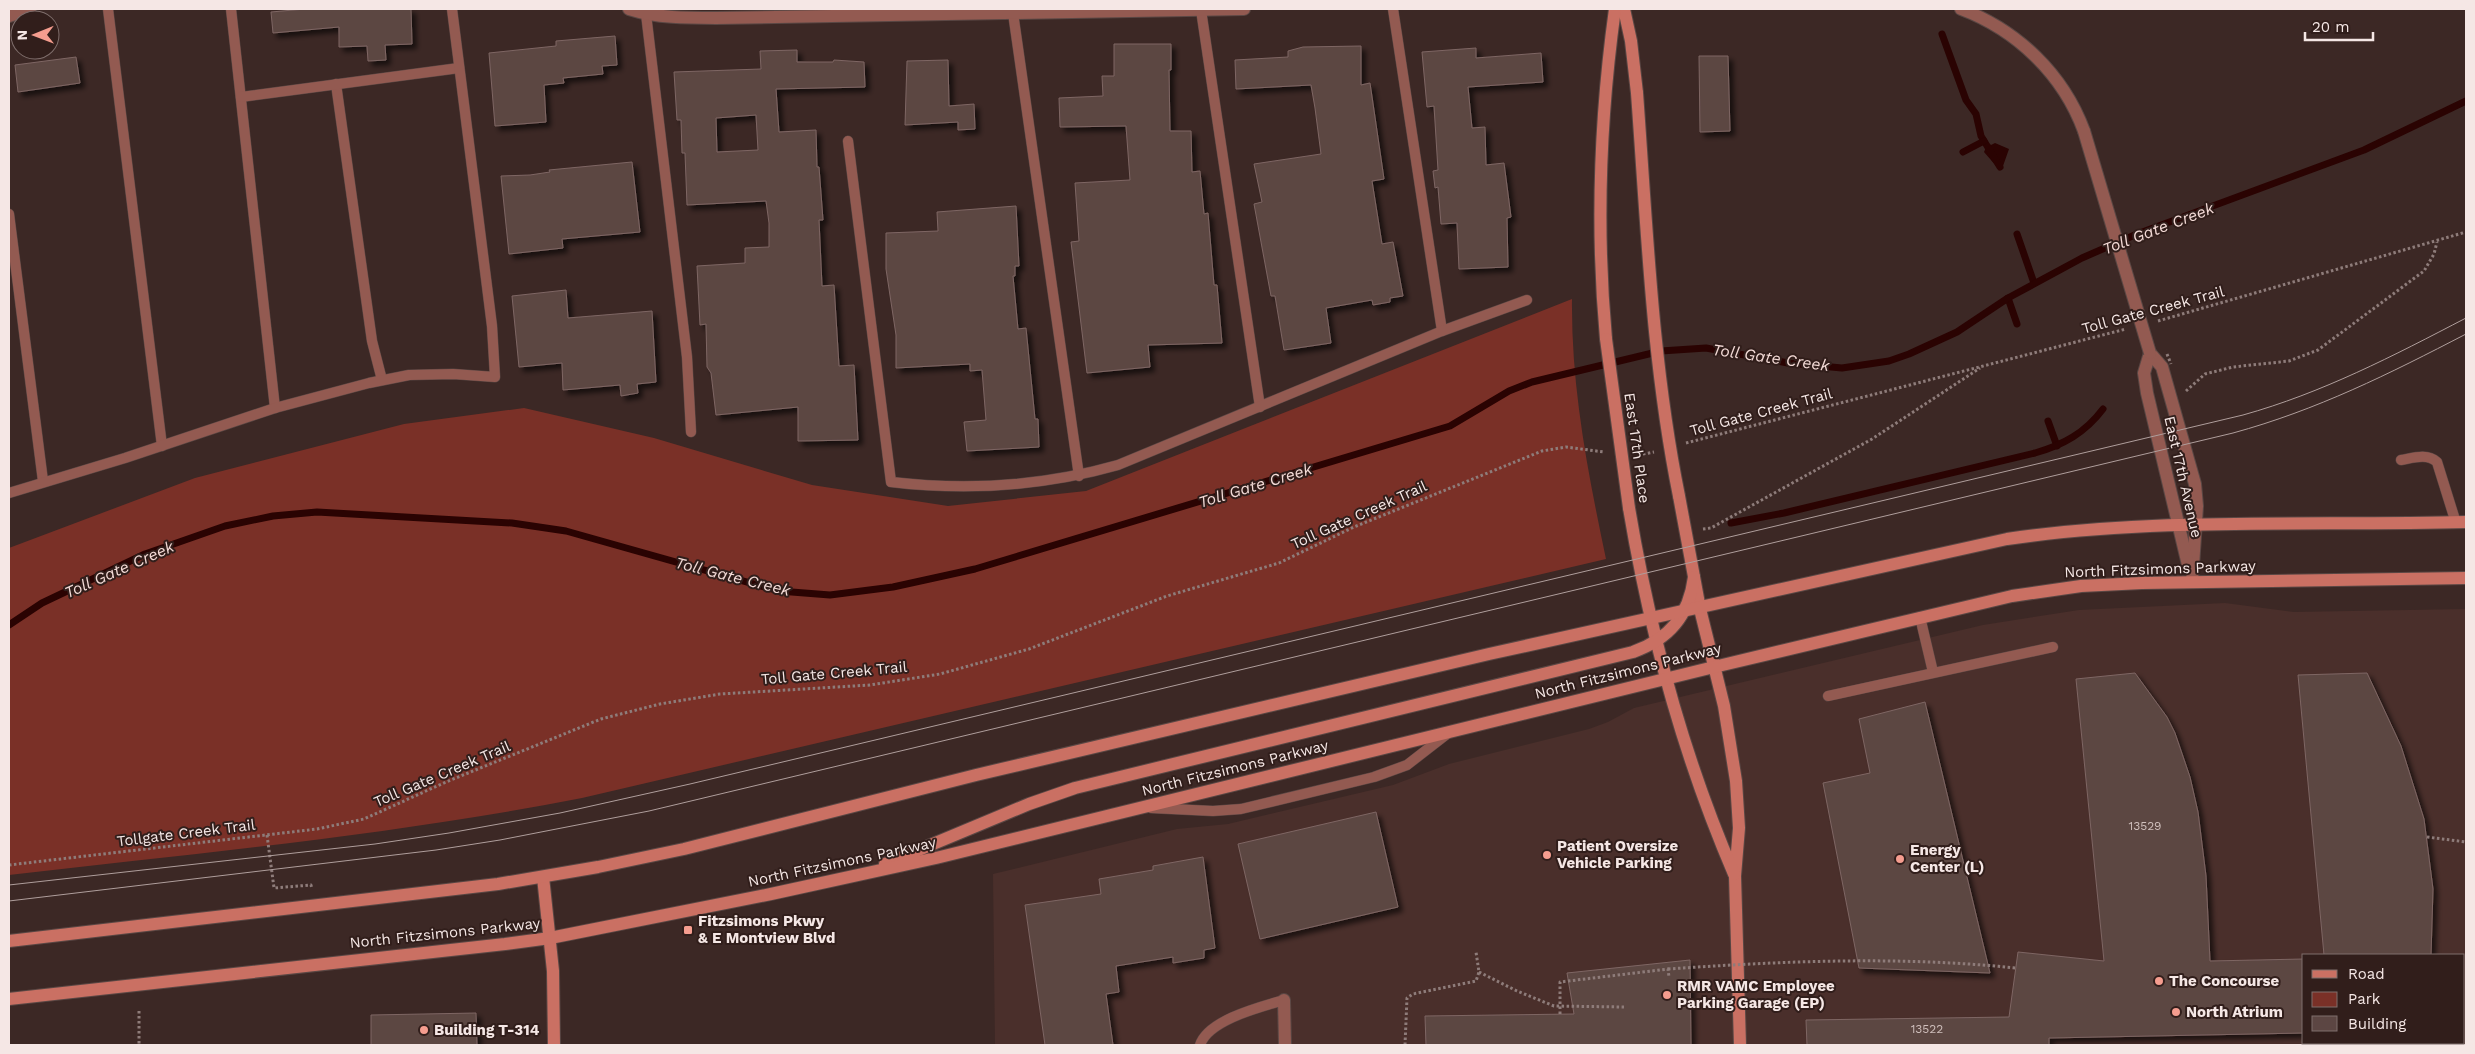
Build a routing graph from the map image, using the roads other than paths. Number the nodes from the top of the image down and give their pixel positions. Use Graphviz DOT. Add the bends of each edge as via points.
graph roads {
  1 [pos="30,9"];
  2 [pos="108,9"];
  3 [pos="231,9"];
  4 [pos="452,9"];
  5 [pos="629,9"];
  6 [pos="1244,9"];
  7 [pos="1393,9"];
  8 [pos="1615,9"];
  9 [pos="1624,9"];
  10 [pos="1961,9"];
  11 [pos="1201,10"];
  12 [pos="1013,13"];
  13 [pos="646,14"];
  14 [pos="9,16"];
  15 [pos="459,68"];
  16 [pos="336,84"];
  17 [pos="241,97"];
  18 [pos="848,141"];
  19 [pos="9,214"];
  20 [pos="1527,300"];
  21 [pos="1442,331"];
  22 [pos="2150,353"];
  23 [pos="382,380"];
  24 [pos="1260,407"];
  25 [pos="275,408"];
  26 [pos="691,432"];
  27 [pos="162,446"];
  28 [pos="2401,460"];
  29 [pos="1079,476"];
  30 [pos="43,481"];
  31 [pos="9,493"];
  32 [pos="2461,522"];
  33 [pos="2195,526"];
  34 [pos="2178,527"];
  35 [pos="1694,577"];
  36 [pos="2466,578"];
  37 [pos="2192,582"];
  38 [pos="1700,609"];
  39 [pos="1683,613"];
  40 [pos="1920,617"];
  41 [pos="1652,619"];
  42 [pos="1658,641"];
  43 [pos="2053,647"];
  44 [pos="1714,667"];
  45 [pos="1933,672"];
  46 [pos="1667,679"];
  47 [pos="1828,696"];
  48 [pos="1449,732"];
  49 [pos="1143,807"];
  50 [pos="855,876"];
  51 [pos="1735,876"];
  52 [pos="543,877"];
  53 [pos="550,938"];
  54 [pos="9,941"];
  55 [pos="9,999"];
  56 [pos="1284,1000"];
  57 [pos="554,1045"];
  58 [pos="1200,1045"];
  59 [pos="1286,1045"];
  60 [pos="1740,1045"];
  1 -- 14 [label="street"];
  2 -- 27 [label="lane"];
  3 -- 17 [label="lane"];
  4 -- 15 [label="lane"];
  5 -- 13 [label="street"];
  6 -- 11 [label="street"];
  7 -- 21 [label="lane"];
  8 -- 41 [label="main road, East 17th Place, bridge" via="1604,107 1602,300 1629,508"];
  9 -- 35 [label="main road, East 17th Place, bridge" via="1637,93 1653,332 1669,447"];
  10 -- 22 [label="street, East 17th Avenue, bridge" via="1998,26 2036,56 2069,98 2084,131"];
  11 -- 12 [label="street"];
  11 -- 24 [label="lane"];
  12 -- 13 [label="street" via="723,18"];
  12 -- 29 [label="lane"];
  13 -- 26 [label="lane" via="688,357"];
  15 -- 16 [label="lane"];
  15 -- 23 [label="lane" via="492,326 495,377 444,374"];
  16 -- 17 [label="lane"];
  16 -- 23 [label="lane" via="372,341"];
  17 -- 25 [label="lane"];
  18 -- 29 [label="lane" via="891,482 975,487"];
  19 -- 30 [label="lane"];
  20 -- 21 [label="lane"];
  21 -- 24 [label="lane"];
  22 -- 33 [label="street, East 17th Avenue" via="2162,367 2194,484"];
  22 -- 34 [label="street, East 17th Avenue" via="2144,373 2146,393"];
  23 -- 25 [label="lane"];
  24 -- 29 [label="lane" via="1133,460"];
  25 -- 27 [label="lane"];
  27 -- 30 [label="lane"];
  28 -- 32 [label="lane" via="2425,456 2436,462"];
  30 -- 31 [label="lane"];
  32 -- 33 [label="main road"];
  33 -- 34 [label="main road"];
  33 -- 37 [label="street, East 17th Avenue"];
  34 -- 37 [label="street, East 17th Avenue"];
  34 -- 38 [label="main road" via="2091,530 2007,539"];
  35 -- 38 [label="main road, East 17th Place"];
  35 -- 39 [label="main road"];
  36 -- 37 [label="main road, North Fitzsimons Parkway"];
  37 -- 40 [label="main road, North Fitzsimons Parkway" via="2049,590"];
  38 -- 39 [label="main road"];
  38 -- 44 [label="main road, East 17th Place"];
  39 -- 41 [label="main road"];
  39 -- 42 [label="main road"];
  40 -- 44 [label="main road, North Fitzsimons Parkway"];
  40 -- 45 [label="lane"];
  41 -- 42 [label="main road, East 17th Place"];
  41 -- 52 [label="main road" via="1223,717 684,849"];
  42 -- 46 [label="main road, East 17th Place"];
  42 -- 50 [label="main road" via="1633,652 1067,791"];
  43 -- 45 [label="lane"];
  44 -- 46 [label="main road, North Fitzsimons Parkway"];
  44 -- 51 [label="main road, East 17th Place" via="1730,734 1736,781"];
  45 -- 47 [label="lane"];
  46 -- 48 [label="main road, North Fitzsimons Parkway"];
  46 -- 51 [label="main road, East 17th Place" via="1701,789"];
  48 -- 49 [label="main road, North Fitzsimons Parkway"];
  48 -- 49 [label="lane" via="1398,770 1339,786 1249,808 1220,811"];
  49 -- 50 [label="main road, North Fitzsimons Parkway"];
  50 -- 53 [label="main road, North Fitzsimons Parkway"];
  51 -- 60 [label="main road, East 17th Place"];
  52 -- 53 [label="main road"];
  52 -- 54 [label="main road"];
  53 -- 55 [label="main road, North Fitzsimons Parkway"];
  53 -- 57 [label="main road"];
  56 -- 58 [label="lane" via="1235,1016 1209,1032"];
  56 -- 59 [label="street"];
}
